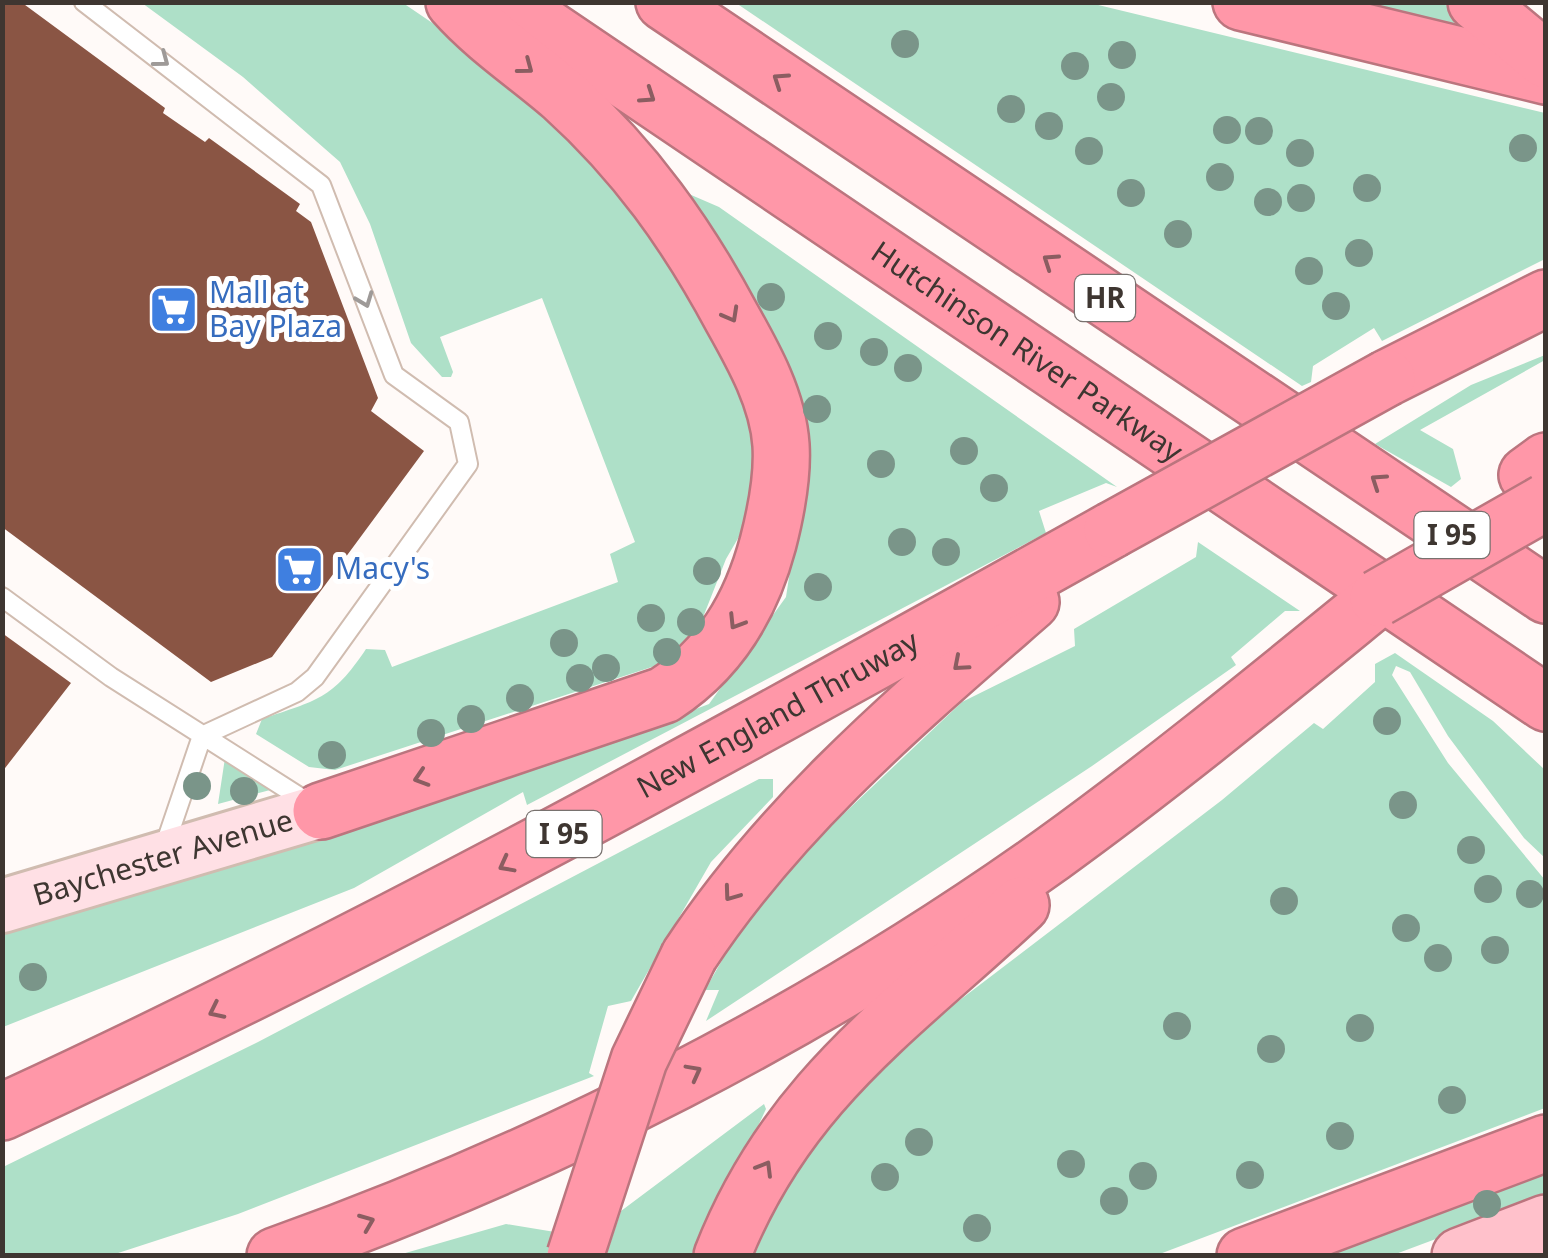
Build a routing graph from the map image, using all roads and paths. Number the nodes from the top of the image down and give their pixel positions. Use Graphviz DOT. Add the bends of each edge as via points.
graph roads {
  1 [pos="84,2"];
  2 [pos="454,2"];
  3 [pos="509,2"];
  4 [pos="664,2"];
  5 [pos="1240,2"];
  6 [pos="1476,2"];
  7 [pos="1546,60"];
  8 [pos="1546,76"];
  9 [pos="1546,298"];
  10 [pos="1539,480"];
  11 [pos="1112,530"];
  12 [pos="1546,594"];
  13 [pos="2,597"];
  14 [pos="1480,660"];
  15 [pos="1546,704"];
  16 [pos="1546,728"];
  17 [pos="202,736"];
  18 [pos="1174,764"];
  19 [pos="321,811"];
  20 [pos="160,859"];
  21 [pos="2,906"];
  22 [pos="2,1112"];
  23 [pos="1546,1143"];
  24 [pos="1546,1223"];
  25 [pos="275,1256"];
  26 [pos="575,1256"];
  27 [pos="722,1256"];
  28 [pos="1245,1256"];
  29 [pos="1460,1256"];
  1 -- 17 [label="lane, one-way" via="321,185 394,375 459,422 468,464 315,677"];
  2 -- 19 [label="highway, one-way" via="486,38 600,132 692,244 756,362 776,417 776,509 739,618 698,671 664,696"];
  3 -- 14 [label="highway, Hutchinson River Parkway, one-way"];
  12 -- 4 [label="highway, HR, one-way"];
  5 -- 8 [label="highway"];
  6 -- 7 [label="highway"];
  9 -- 11 [label="highway, New England Thruway / I 95, bridge"];
  10 -- 18 [label="highway, I 95, bridge" via="1378,598"];
  11 -- 22 [label="highway, New England Thruway / I 95, one-way" via="568,832 322,960"];
  11 -- 26 [label="highway, one-way, bridge" via="812,800 740,881 689,956 639,1060"];
  13 -- 17 [label="lane"];
  14 -- 15 [label="highway, Hutchinson River Parkway"];
  14 -- 16 [label="highway"];
  17 -- 19 [label="lane"];
  17 -- 20 [label="lane"];
  25 -- 18 [label="highway, I 95, one-way" via="452,1188 696,1070 935,931"];
  27 -- 18 [label="highway, one-way" via="781,1142 854,1053"];
  19 -- 20 [label="main road, Baychester Avenue"];
  20 -- 21 [label="main road, Baychester Avenue"];
  23 -- 28 [label="highway"];
  24 -- 29 [label="main road"];
}
